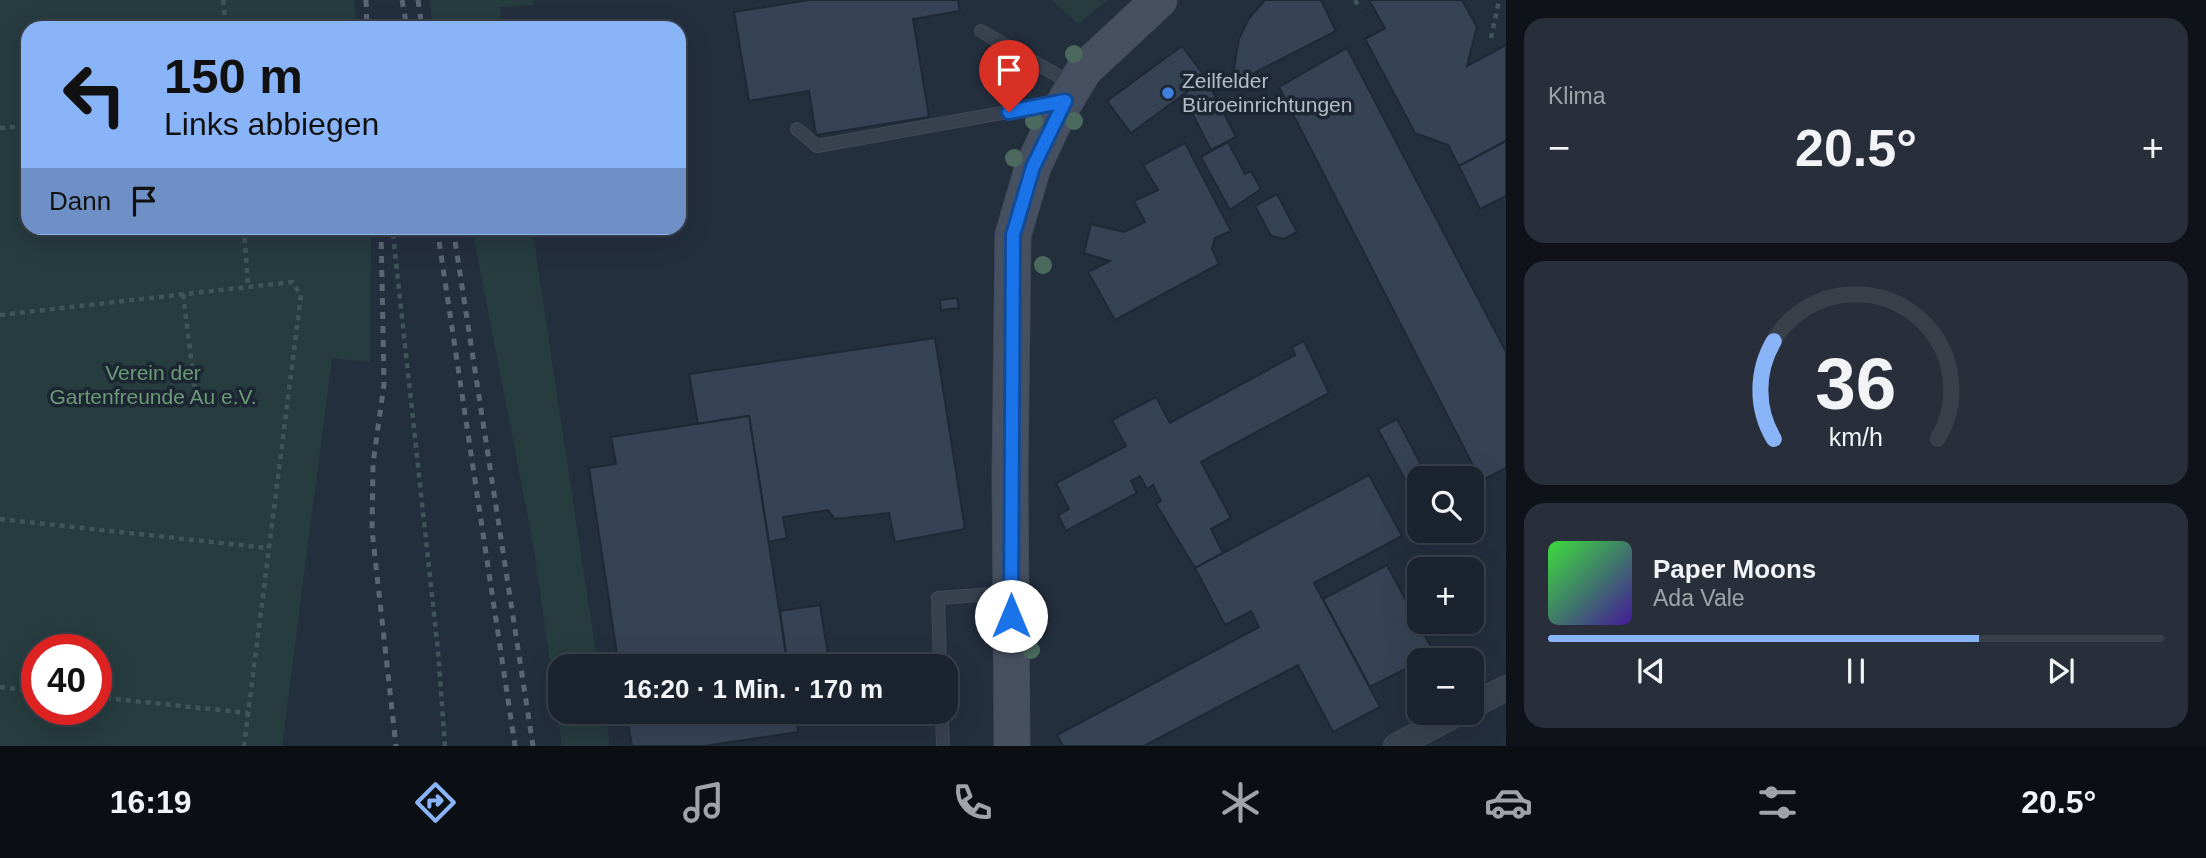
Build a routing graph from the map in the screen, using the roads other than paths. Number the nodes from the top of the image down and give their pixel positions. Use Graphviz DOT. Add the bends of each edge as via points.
graph roads {
  1 [pos="1159,0"];
  2 [pos="981,31"];
  3 [pos="1070,93"];
  4 [pos="797,129"];
  5 [pos="1011,593"];
  6 [pos="940,654"];
  7 [pos="1506,688"];
  8 [pos="1484,700"];
  9 [pos="942,724"];
  10 [pos="1436,725"];
  11 [pos="943,746"];
  12 [pos="1012,746"];
  13 [pos="1396,746"];
  1 -- 3 [label="street" via="1084,70"];
  2 -- 3 [label="lane" via="1046,66"];
  3 -- 4 [label="lane" via="817,146"];
  3 -- 5 [label="street" via="1033,167 1013,235"];
  5 -- 6 [label="lane" via="938,598"];
  5 -- 12 [label="street"];
  7 -- 8 [label="street"];
  9 -- 11 [label="lane"];
  10 -- 13 [label="street"];
}
